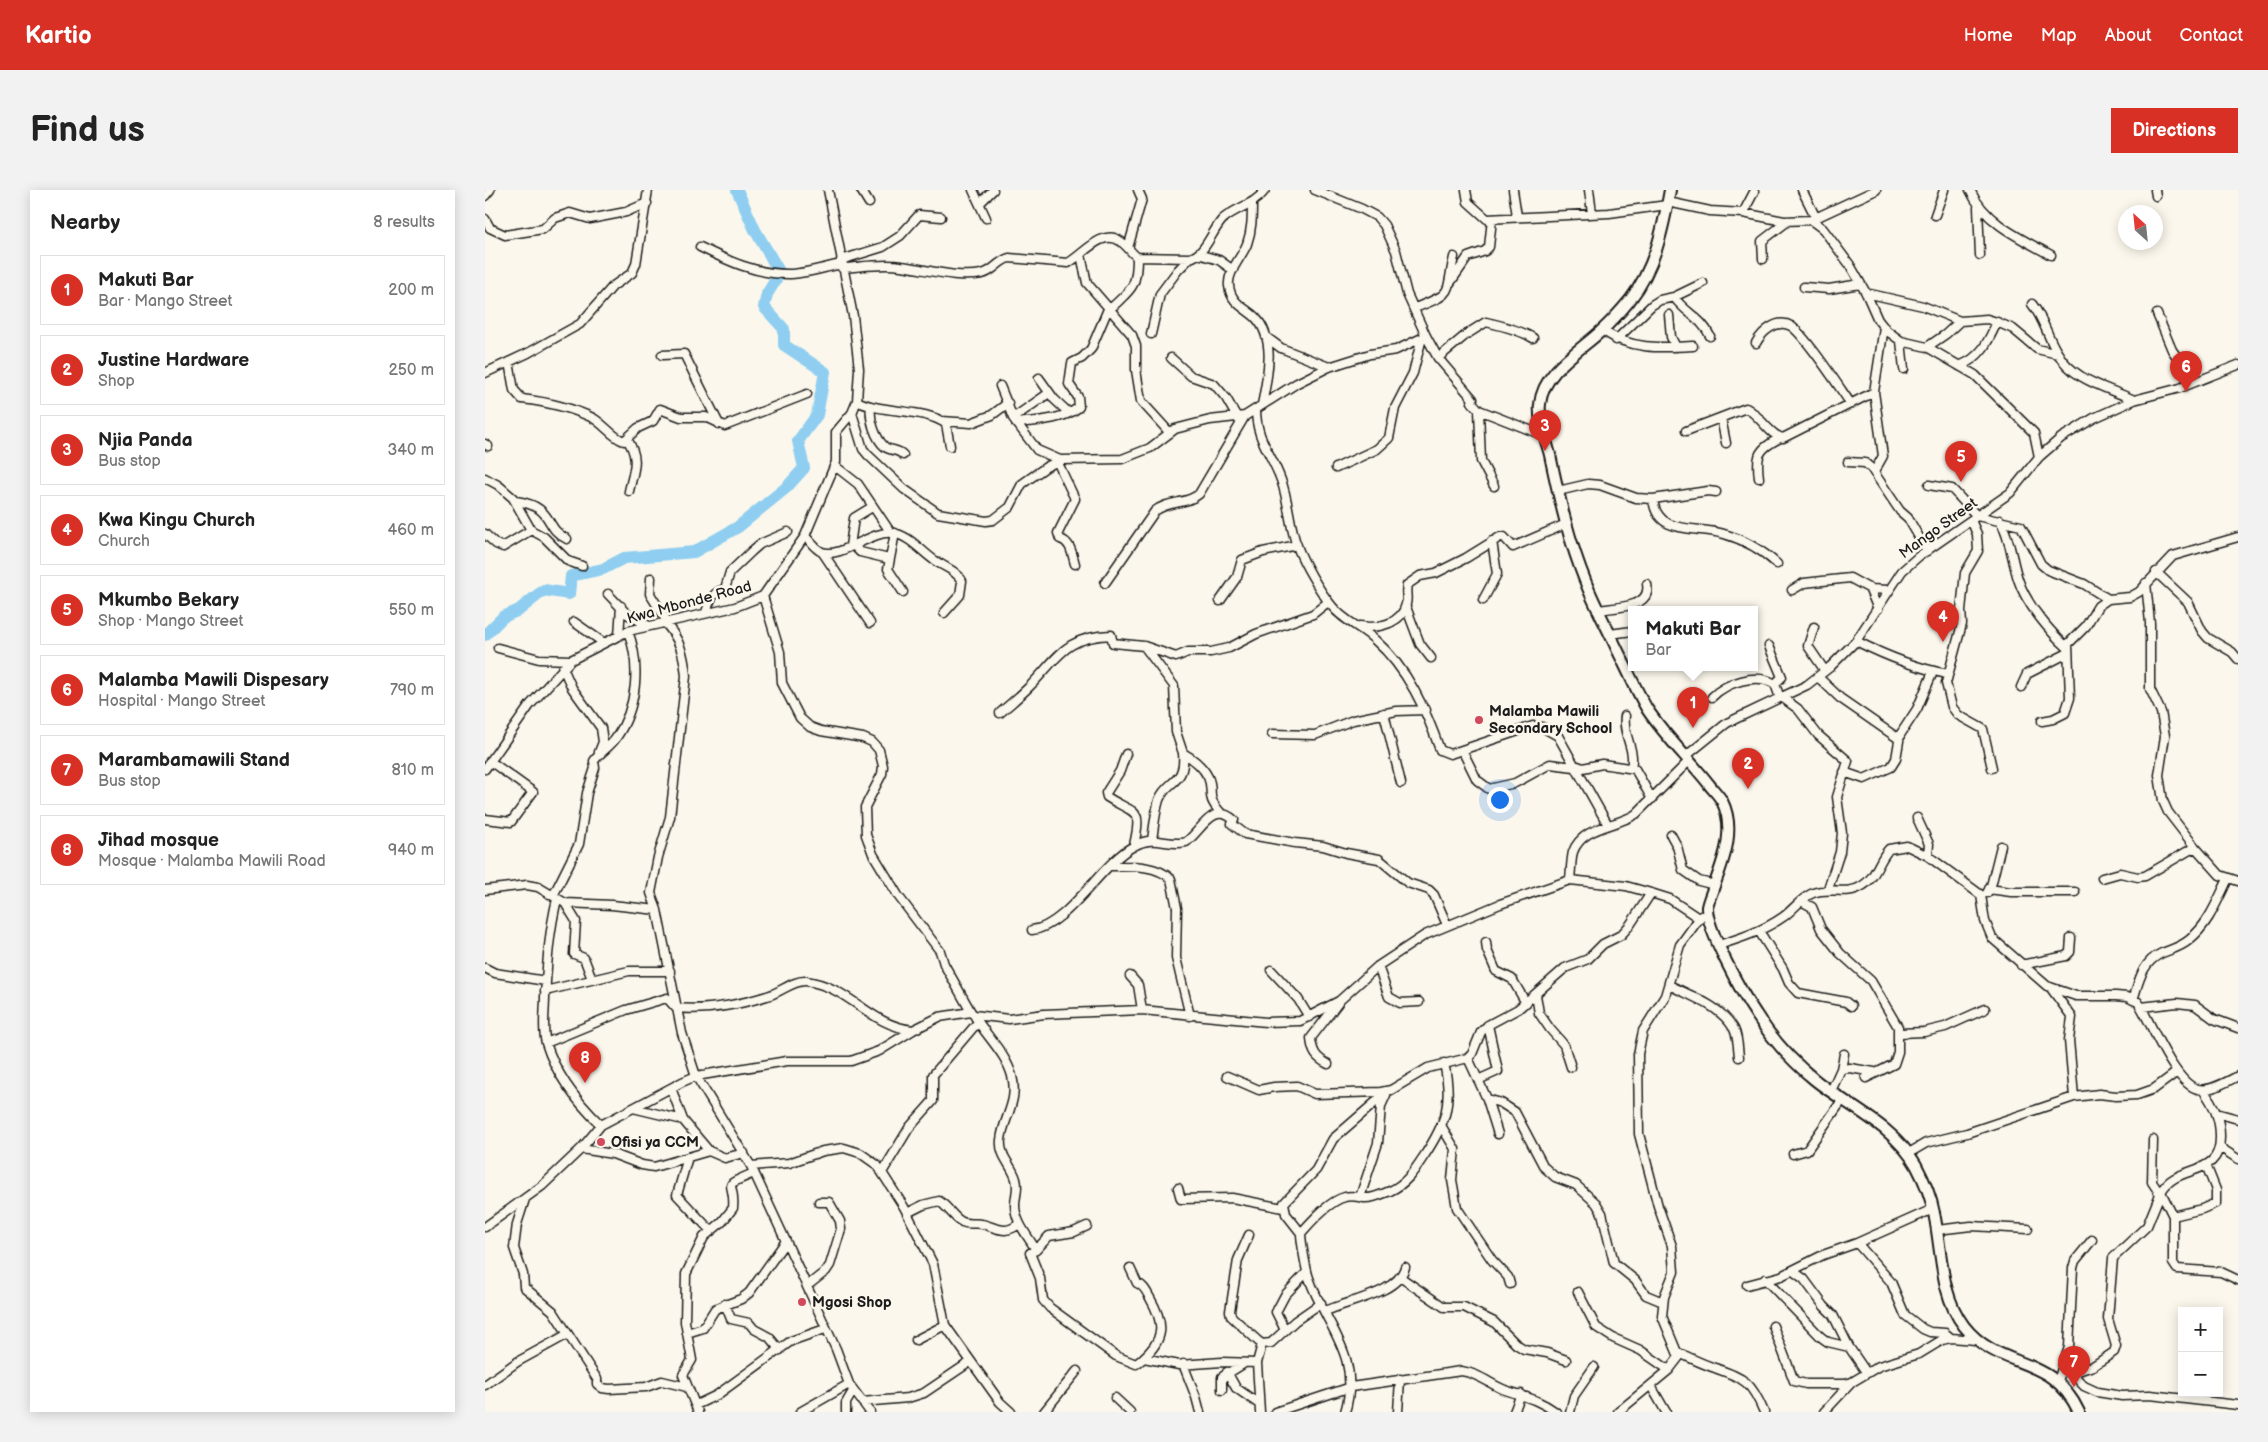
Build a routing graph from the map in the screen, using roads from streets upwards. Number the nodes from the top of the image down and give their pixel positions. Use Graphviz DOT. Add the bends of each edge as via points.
graph roads {
  1 [pos="490,190"];
  2 [pos="648,190"];
  3 [pos="827,190"];
  4 [pos="861,190"];
  5 [pos="973,190"];
  6 [pos="993,190"];
  7 [pos="1138,190"];
  8 [pos="1265,190"];
  9 [pos="1315,190"];
  10 [pos="1466,190"];
  11 [pos="1513,190"];
  12 [pos="1589,190"];
  13 [pos="1670,190"];
  14 [pos="1802,190"];
  15 [pos="1876,190"];
  16 [pos="1944,190"];
  17 [pos="1970,190"];
  18 [pos="1754,192"];
  19 [pos="485,196"];
  20 [pos="647,203"];
  21 [pos="869,203"];
  22 [pos="980,203"];
  23 [pos="1252,203"];
  24 [pos="1667,203"];
  25 [pos="1978,207"];
  26 [pos="1743,212"];
  27 [pos="1592,213"];
  28 [pos="1935,215"];
  29 [pos="1517,216"];
  30 [pos="941,218"];
  31 [pos="986,218"];
  32 [pos="485,219"];
  33 [pos="1492,219"];
  34 [pos="1814,219"];
  35 [pos="1788,221"];
  36 [pos="699,247"];
  37 [pos="1128,248"];
  38 [pos="1081,254"];
  39 [pos="1198,254"];
  40 [pos="1980,255"];
  41 [pos="2051,255"];
  42 [pos="1137,257"];
  43 [pos="1190,258"];
  44 [pos="1453,258"];
  45 [pos="1763,259"];
  46 [pos="842,264"];
  47 [pos="1233,270"];
  48 [pos="1451,283"];
  49 [pos="1703,283"];
  50 [pos="1861,284"];
  51 [pos="1804,287"];
  52 [pos="1866,293"];
  53 [pos="1674,297"];
  54 [pos="2032,304"];
  55 [pos="1415,308"];
  56 [pos="1108,309"];
  57 [pos="2157,314"];
  58 [pos="1669,315"];
  59 [pos="1960,321"];
  60 [pos="1997,322"];
  61 [pos="1883,327"];
  62 [pos="1602,330"];
  63 [pos="1151,334"];
  64 [pos="1710,336"];
  65 [pos="1267,337"];
  66 [pos="1424,337"];
  67 [pos="1533,338"];
  68 [pos="1616,340"];
  69 [pos="1901,341"];
  70 [pos="1756,343"];
  71 [pos="1693,346"];
  72 [pos="1676,347"];
  73 [pos="1927,347"];
  74 [pos="2058,354"];
  75 [pos="662,355"];
  76 [pos="1171,358"];
  77 [pos="1438,358"];
  78 [pos="509,362"];
  79 [pos="2238,365"];
  80 [pos="1959,366"];
  81 [pos="1329,367"];
  82 [pos="1904,369"];
  83 [pos="487,370"];
  84 [pos="1039,378"];
  85 [pos="2189,384"];
  86 [pos="1000,386"];
  87 [pos="1874,392"];
  88 [pos="1049,393"];
  89 [pos="807,394"];
  90 [pos="2134,400"];
  91 [pos="857,401"];
  92 [pos="1008,402"];
  93 [pos="1851,404"];
  94 [pos="871,406"];
  95 [pos="1259,407"];
  96 [pos="1479,410"];
  97 [pos="852,413"];
  98 [pos="1069,413"];
  99 [pos="1241,418"];
  100 [pos="1721,418"];
  101 [pos="941,421"];
  102 [pos="1015,421"];
  103 [pos="719,424"];
  104 [pos="1686,431"];
  105 [pos="1170,433"];
  106 [pos="1545,436"];
  107 [pos="1780,438"];
  108 [pos="627,439"];
  109 [pos="1726,443"];
  110 [pos="950,446"];
  111 [pos="903,455"];
  112 [pos="2039,457"];
  113 [pos="1058,461"];
  114 [pos="1848,462"];
  115 [pos="835,466"];
  116 [pos="1337,468"];
  117 [pos="1874,472"];
  118 [pos="485,478"];
  119 [pos="1759,478"];
  120 [pos="1929,485"];
  121 [pos="1494,486"];
  122 [pos="629,491"];
  123 [pos="1558,491"];
  124 [pos="1716,492"];
  125 [pos="1653,499"];
  126 [pos="516,501"];
  127 [pos="872,507"];
  128 [pos="1974,518"];
  129 [pos="2000,520"];
  130 [pos="1566,524"];
  131 [pos="531,530"];
  132 [pos="788,532"];
  133 [pos="893,533"];
  134 [pos="485,534"];
  135 [pos="805,536"];
  136 [pos="2238,537"];
  137 [pos="567,539"];
  138 [pos="1492,541"];
  139 [pos="1297,545"];
  140 [pos="852,546"];
  141 [pos="1927,551"];
  142 [pos="823,553"];
  143 [pos="889,559"];
  144 [pos="1075,564"];
  145 [pos="1777,564"];
  146 [pos="583,566"];
  147 [pos="2156,572"];
  148 [pos="651,578"];
  149 [pos="1105,583"];
  150 [pos="2146,583"];
  151 [pos="1647,584"];
  152 [pos="1869,588"];
  153 [pos="1792,590"];
  154 [pos="1889,590"];
  155 [pos="903,592"];
  156 [pos="608,594"];
  157 [pos="763,596"];
  158 [pos="2108,599"];
  159 [pos="1483,600"];
  160 [pos="1220,601"];
  161 [pos="1329,602"];
  162 [pos="621,606"];
  163 [pos="1406,607"];
  164 [pos="1878,609"];
  165 [pos="1597,610"];
  166 [pos="706,612"];
  167 [pos="944,613"];
  168 [pos="574,622"];
  169 [pos="665,622"];
  170 [pos="870,623"];
  171 [pos="1356,625"];
  172 [pos="649,626"];
  173 [pos="1814,627"];
  174 [pos="628,632"];
  175 [pos="1628,632"];
  176 [pos="1610,634"];
  177 [pos="619,636"];
  178 [pos="1856,641"];
  179 [pos="604,643"];
  180 [pos="1144,646"];
  181 [pos="1769,646"];
  182 [pos="498,648"];
  183 [pos="2068,651"];
  184 [pos="1431,658"];
  185 [pos="2238,659"];
  186 [pos="571,660"];
  187 [pos="563,668"];
  188 [pos="1628,670"];
  189 [pos="1629,671"];
  190 [pos="1825,671"];
  191 [pos="1933,672"];
  192 [pos="1948,674"];
  193 [pos="1818,676"];
  194 [pos="1775,684"];
  195 [pos="2021,687"];
  196 [pos="1711,697"];
  197 [pos="1781,698"];
  198 [pos="1426,710"];
  199 [pos="1000,713"];
  200 [pos="1384,713"];
  201 [pos="1625,716"];
  202 [pos="2042,721"];
  203 [pos="1272,734"];
  204 [pos="1899,739"];
  205 [pos="1462,750"];
  206 [pos="1183,753"];
  207 [pos="1126,754"];
  208 [pos="597,756"];
  209 [pos="1688,758"];
  210 [pos="490,761"];
  211 [pos="1573,765"];
  212 [pos="1631,767"];
  213 [pos="1992,768"];
  214 [pos="485,769"];
  215 [pos="1844,772"];
  216 [pos="1401,783"];
  217 [pos="1652,799"];
  218 [pos="1221,813"];
  219 [pos="485,818"];
  220 [pos="1917,818"];
  221 [pos="1608,825"];
  222 [pos="1671,835"];
  223 [pos="1153,840"];
  224 [pos="1134,845"];
  225 [pos="2001,846"];
  226 [pos="2195,847"];
  227 [pos="1928,856"];
  228 [pos="1110,866"];
  229 [pos="2102,878"];
  230 [pos="2228,879"];
  231 [pos="1570,880"];
  232 [pos="2238,881"];
  233 [pos="1715,885"];
  234 [pos="485,890"];
  235 [pos="1828,890"];
  236 [pos="1989,890"];
  237 [pos="2075,892"];
  238 [pos="1651,893"];
  239 [pos="555,898"];
  240 [pos="1983,899"];
  241 [pos="1801,901"];
  242 [pos="565,903"];
  243 [pos="1707,908"];
  244 [pos="657,910"];
  245 [pos="1699,919"];
  246 [pos="1447,925"];
  247 [pos="1032,930"];
  248 [pos="1759,931"];
  249 [pos="2071,938"];
  250 [pos="1486,942"];
  251 [pos="1719,945"];
  252 [pos="1378,966"];
  253 [pos="2021,966"];
  254 [pos="485,968"];
  255 [pos="1271,970"];
  256 [pos="670,971"];
  257 [pos="1130,976"];
  258 [pos="592,979"];
  259 [pos="546,981"];
  260 [pos="1669,985"];
  261 [pos="2050,987"];
  262 [pos="545,991"];
  263 [pos="1536,995"];
  264 [pos="2133,1000"];
  265 [pos="1339,1001"];
  266 [pos="1419,1002"];
  267 [pos="1525,1003"];
  268 [pos="1851,1006"];
  269 [pos="2141,1007"];
  270 [pos="676,1008"];
  271 [pos="1985,1009"];
  272 [pos="1142,1010"];
  273 [pos="974,1016"];
  274 [pos="1190,1016"];
  275 [pos="1309,1017"];
  276 [pos="1488,1025"];
  277 [pos="2238,1028"];
  278 [pos="913,1030"];
  279 [pos="1900,1033"];
  280 [pos="546,1043"];
  281 [pos="1844,1054"];
  282 [pos="1739,1057"];
  283 [pos="1468,1058"];
  284 [pos="1445,1063"];
  285 [pos="1328,1064"];
  286 [pos="1571,1067"];
  287 [pos="1841,1069"];
  288 [pos="1875,1072"];
  289 [pos="2177,1072"];
  290 [pos="696,1076"];
  291 [pos="1227,1076"];
  292 [pos="2238,1076"];
  293 [pos="1866,1078"];
  294 [pos="1478,1080"];
  295 [pos="671,1088"];
  296 [pos="2203,1090"];
  297 [pos="1831,1091"];
  298 [pos="1387,1092"];
  299 [pos="2074,1097"];
  300 [pos="1487,1099"];
  301 [pos="1843,1099"];
  302 [pos="633,1108"];
  303 [pos="2216,1113"];
  304 [pos="2238,1119"];
  305 [pos="683,1120"];
  306 [pos="601,1125"];
  307 [pos="1442,1127"];
  308 [pos="1498,1134"];
  309 [pos="2153,1140"];
  310 [pos="581,1148"];
  311 [pos="2221,1148"];
  312 [pos="709,1151"];
  313 [pos="744,1153"];
  314 [pos="1909,1153"];
  315 [pos="1793,1154"];
  316 [pos="688,1158"];
  317 [pos="2238,1159"];
  318 [pos="2206,1165"];
  319 [pos="753,1170"];
  320 [pos="883,1171"];
  321 [pos="1179,1188"];
  322 [pos="2160,1193"];
  323 [pos="1360,1197"];
  324 [pos="525,1199"];
  325 [pos="819,1202"];
  326 [pos="1283,1208"];
  327 [pos="1933,1209"];
  328 [pos="907,1213"];
  329 [pos="2173,1216"];
  330 [pos="1019,1224"];
  331 [pos="1087,1226"];
  332 [pos="485,1227"];
  333 [pos="2028,1229"];
  334 [pos="1937,1230"];
  335 [pos="711,1231"];
  336 [pos="1301,1233"];
  337 [pos="1249,1235"];
  338 [pos="2092,1240"];
  339 [pos="786,1241"];
  340 [pos="1857,1243"];
  341 [pos="1035,1250"];
  342 [pos="1405,1267"];
  343 [pos="1130,1268"];
  344 [pos="1793,1271"];
  345 [pos="1307,1272"];
  346 [pos="1401,1277"];
  347 [pos="1765,1279"];
  348 [pos="2238,1280"];
  349 [pos="1510,1284"];
  350 [pos="1747,1285"];
  351 [pos="807,1286"];
  352 [pos="1578,1292"];
  353 [pos="1663,1302"];
  354 [pos="1321,1303"];
  355 [pos="725,1304"];
  356 [pos="1326,1311"];
  357 [pos="945,1325"];
  358 [pos="1773,1326"];
  359 [pos="825,1329"];
  360 [pos="1285,1330"];
  361 [pos="687,1333"];
  362 [pos="568,1334"];
  363 [pos="1951,1338"];
  364 [pos="916,1340"];
  365 [pos="1976,1340"];
  366 [pos="1262,1344"];
  367 [pos="1849,1347"];
  368 [pos="780,1350"];
  369 [pos="1679,1353"];
  370 [pos="1566,1360"];
  371 [pos="970,1362"];
  372 [pos="1257,1363"];
  373 [pos="1136,1364"];
  374 [pos="1183,1364"];
  375 [pos="1243,1364"];
  376 [pos="2065,1365"];
  377 [pos="1594,1367"];
  378 [pos="1669,1370"];
  379 [pos="1077,1371"];
  380 [pos="1227,1372"];
  381 [pos="1867,1372"];
  382 [pos="2072,1373"];
  383 [pos="1400,1379"];
  384 [pos="2057,1381"];
  385 [pos="1853,1382"];
  386 [pos="485,1385"];
  387 [pos="1351,1386"];
  388 [pos="1651,1386"];
  389 [pos="687,1387"];
  390 [pos="851,1387"];
  391 [pos="1221,1390"];
  392 [pos="1521,1394"];
  393 [pos="2178,1396"];
  394 [pos="2200,1397"];
  395 [pos="1115,1398"];
  396 [pos="862,1402"];
  397 [pos="2238,1405"];
  398 [pos="697,1408"];
  399 [pos="1260,1408"];
  400 [pos="800,1412"];
  401 [pos="846,1412"];
  402 [pos="870,1412"];
  403 [pos="1011,1412"];
  404 [pos="1044,1412"];
  405 [pos="1130,1412"];
  406 [pos="1200,1412"];
  407 [pos="1275,1412"];
  408 [pos="1345,1412"];
  409 [pos="1398,1412"];
  410 [pos="1514,1412"];
  411 [pos="1556,1412"];
  412 [pos="1570,1412"];
  413 [pos="1618,1412"];
  414 [pos="1666,1412"];
  415 [pos="1764,1412"];
  416 [pos="1824,1412"];
  417 [pos="2079,1412"];
  1 -- 19 [label="street"];
  2 -- 20 [label="street"];
  3 -- 46 [label="street, Kwa Mbonde Road"];
  4 -- 21 [label="street"];
  5 -- 22 [label="street"];
  6 -- 22 [label="street"];
  7 -- 37 [label="street" via="1142,199"];
  8 -- 23 [label="street"];
  9 -- 55 [label="street" via="1362,209 1384,225"];
  10 -- 33 [label="street" via="1468,202 1484,218"];
  11 -- 29 [label="street"];
  12 -- 27 [label="street"];
  13 -- 24 [label="street"];
  14 -- 34 [label="street"];
  15 -- 34 [label="street"];
  16 -- 28 [label="street"];
  17 -- 25 [label="street"];
  18 -- 26 [label="street"];
  20 -- 32 [label="street" via="626,212 590,219 570,213 555,218 543,229 505,235 490,228"];
  20 -- 78 [label="street" via="632,273 613,286 580,324"];
  22 -- 31 [label="street"];
  23 -- 39 [label="street" via="1222,221"];
  23 -- 47 [label="street" via="1253,222 1249,238"];
  24 -- 26 [label="street" via="1710,211"];
  24 -- 27 [label="street"];
  24 -- 62 [label="street" via="1648,272 1631,299"];
  25 -- 40 [label="street"];
  25 -- 41 [label="street" via="2012,233"];
  26 -- 35 [label="street"];
  27 -- 29 [label="street"];
  29 -- 33 [label="street"];
  30 -- 46 [label="street" via="919,215 900,236 883,247"];
  33 -- 48 [label="street" via="1489,247 1468,257"];
  34 -- 35 [label="street"];
  34 -- 50 [label="street"];
  35 -- 45 [label="street" via="1762,241"];
  36 -- 46 [label="street" via="733,264 758,271 789,274"];
  37 -- 38 [label="street" via="1111,238 1094,242"];
  37 -- 42 [label="street"];
  38 -- 46 [label="street" via="1068,263 1009,258 980,275 940,273 901,266"];
  38 -- 56 [label="street" via="1087,283"];
  39 -- 43 [label="street"];
  39 -- 47 [label="street" via="1219,260"];
  42 -- 43 [label="street"];
  42 -- 56 [label="street" via="1134,287"];
  43 -- 63 [label="street" via="1160,294"];
  44 -- 48 [label="street"];
  46 -- 91 [label="street, Kwa Mbonde Road" via="857,345"];
  47 -- 65 [label="street" via="1229,287 1235,301 1253,316"];
  48 -- 55 [label="street" via="1439,298"];
  49 -- 53 [label="street"];
  50 -- 51 [label="street" via="1829,289"];
  50 -- 52 [label="street"];
  52 -- 59 [label="street" via="1923,306"];
  52 -- 61 [label="street"];
  53 -- 64 [label="street" via="1685,311 1703,323"];
  53 -- 68 [label="street" via="1652,305"];
  54 -- 74 [label="street" via="2040,313"];
  55 -- 66 [label="street"];
  56 -- 98 [label="street" via="1091,349 1072,363 1069,384 1080,403"];
  56 -- 105 [label="street" via="1132,335 1136,346 1141,401"];
  57 -- 85 [label="street" via="2172,350 2184,367"];
  58 -- 72 [label="street" via="1671,336"];
  59 -- 60 [label="street" via="1987,319"];
  59 -- 73 [label="street"];
  60 -- 74 [label="street" via="2013,329 2037,349"];
  60 -- 80 [label="street" via="1980,353 1973,361"];
  61 -- 69 [label="street"];
  61 -- 87 [label="street"];
  62 -- 68 [label="street"];
  62 -- 106 [label="street" via="1563,364 1545,387 1540,413"];
  65 -- 81 [label="street" via="1281,348"];
  65 -- 95 [label="street" via="1267,380"];
  66 -- 77 [label="street"];
  66 -- 81 [label="street" via="1396,350 1370,354"];
  66 -- 116 [label="street" via="1413,372 1395,408 1389,438 1377,449"];
  67 -- 77 [label="street" via="1486,322"];
  68 -- 72 [label="street" via="1663,349"];
  69 -- 73 [label="street"];
  69 -- 82 [label="street"];
  70 -- 93 [label="street" via="1767,328 1791,326"];
  71 -- 72 [label="street"];
  73 -- 80 [label="street"];
  74 -- 90 [label="street" via="2085,381"];
  75 -- 103 [label="street" via="684,354"];
  76 -- 99 [label="street" via="1191,376 1214,384"];
  77 -- 96 [label="street" via="1464,386"];
  78 -- 83 [label="street"];
  78 -- 108 [label="street" via="514,390 522,398 570,408 593,418 620,440"];
  79 -- 85 [label="street, Mango Street"];
  80 -- 112 [label="street" via="1988,386 2033,433"];
  81 -- 95 [label="street" via="1297,382"];
  84 -- 88 [label="street"];
  85 -- 90 [label="street, Mango Street"];
  86 -- 92 [label="street"];
  87 -- 93 [label="street"];
  87 -- 117 [label="street" via="1883,456"];
  88 -- 98 [label="street"];
  88 -- 102 [label="street"];
  89 -- 103 [label="street" via="734,424"];
  90 -- 112 [label="street, Mango Street" via="2061,438"];
  91 -- 94 [label="street"];
  91 -- 97 [label="street, Kwa Mbonde Road"];
  92 -- 101 [label="street" via="993,415 971,423"];
  92 -- 102 [label="street"];
  93 -- 107 [label="street"];
  94 -- 101 [label="street"];
  94 -- 111 [label="street" via="870,417 883,445"];
  95 -- 99 [label="street"];
  95 -- 139 [label="street" via="1257,432 1282,483"];
  96 -- 106 [label="street"];
  96 -- 121 [label="street" via="1481,462"];
  97 -- 113 [label="street" via="863,450 904,489 938,513 977,521 993,520 1010,508 1022,484"];
  97 -- 115 [label="street, Kwa Mbonde Road" via="837,432"];
  98 -- 102 [label="street"];
  99 -- 105 [label="street" via="1191,424"];
  99 -- 149 [label="street" via="1199,494 1187,501 1162,505 1155,511"];
  100 -- 104 [label="street"];
  100 -- 107 [label="street" via="1745,408"];
  100 -- 109 [label="street"];
  101 -- 110 [label="street" via="946,424"];
  102 -- 113 [label="street" via="1037,450"];
  103 -- 108 [label="street" via="706,417 681,417 660,409 653,420"];
  105 -- 113 [label="street" via="1150,448 1121,459"];
  106 -- 123 [label="street"];
  107 -- 119 [label="street" via="1758,455"];
  108 -- 122 [label="street" via="636,457"];
  112 -- 128 [label="street, Mango Street" via="2010,493"];
  113 -- 144 [label="street" via="1075,499 1059,536 1069,545"];
  114 -- 117 [label="street" via="1865,463"];
  115 -- 127 [label="street" via="854,479"];
  115 -- 135 [label="street, Kwa Mbonde Road"];
  117 -- 141 [label="street" via="1908,518"];
  118 -- 126 [label="street" via="499,485"];
  120 -- 128 [label="street" via="1952,489"];
  123 -- 125 [label="street" via="1588,484 1600,485 1636,498"];
  123 -- 130 [label="street"];
  124 -- 125 [label="street"];
  125 -- 145 [label="street" via="1654,512 1660,519 1685,529 1722,533 1741,540 1758,548"];
  126 -- 131 [label="street"];
  126 -- 137 [label="street" via="537,506 557,532"];
  127 -- 133 [label="street"];
  127 -- 140 [label="street" via="854,518"];
  128 -- 129 [label="street"];
  128 -- 141 [label="street, Mango Street"];
  128 -- 192 [label="street" via="1978,552 1965,573 1962,624"];
  129 -- 158 [label="street" via="2021,526 2037,559 2048,570 2084,584"];
  129 -- 183 [label="street" via="2006,530 2019,583 2049,632"];
  130 -- 138 [label="street" via="1513,547 1504,537"];
  130 -- 165 [label="street"];
  131 -- 134 [label="street" via="503,547"];
  131 -- 146 [label="street" via="544,537 568,561"];
  132 -- 166 [label="street" via="759,544 730,572 725,589 717,590"];
  133 -- 140 [label="street"];
  133 -- 143 [label="street"];
  133 -- 167 [label="street" via="909,540 960,577 962,591"];
  135 -- 142 [label="street"];
  135 -- 157 [label="street, Kwa Mbonde Road"];
  136 -- 147 [label="street" via="2179,553"];
  138 -- 159 [label="street" via="1497,574"];
  138 -- 163 [label="street" via="1447,568 1407,584"];
  139 -- 160 [label="street" via="1243,560 1237,577"];
  139 -- 161 [label="street"];
  140 -- 142 [label="street"];
  140 -- 143 [label="street" via="859,552"];
  141 -- 154 [label="street, Mango Street" via="1903,571"];
  142 -- 170 [label="street"];
  143 -- 155 [label="street" via="889,569"];
  147 -- 150 [label="street"];
  147 -- 185 [label="street" via="2189,602 2202,632"];
  148 -- 169 [label="street" via="650,594"];
  150 -- 158 [label="street" via="2129,597"];
  150 -- 226 [label="street" via="2150,689 2161,712 2165,736 2159,789 2168,812"];
  151 -- 165 [label="street" via="1647,593 1641,601"];
  152 -- 153 [label="street" via="1850,578 1803,583"];
  152 -- 154 [label="street"];
  152 -- 164 [label="street"];
  154 -- 164 [label="street, Mango Street"];
  156 -- 162 [label="street"];
  157 -- 166 [label="street, Kwa Mbonde Road" via="735,607"];
  157 -- 273 [label="street" via="780,652 782,682 800,718 821,731 873,742 879,750 882,774 865,808 866,835 873,854 899,897 940,951"];
  158 -- 183 [label="street" via="2098,606 2086,626 2072,638"];
  161 -- 171 [label="street" via="1339,614"];
  161 -- 180 [label="street" via="1313,614 1256,634 1229,648 1188,652 1176,657"];
  162 -- 172 [label="street" via="629,616"];
  162 -- 177 [label="street"];
  163 -- 171 [label="street" via="1393,621 1378,628"];
  163 -- 184 [label="street" via="1420,644"];
  164 -- 178 [label="street, Mango Street"];
  165 -- 176 [label="street"];
  166 -- 169 [label="street, Kwa Mbonde Road"];
  168 -- 179 [label="street"];
  169 -- 172 [label="street, Kwa Mbonde Road"];
  169 -- 244 [label="street" via="678,640 686,676 670,817 651,893"];
  171 -- 198 [label="street" via="1389,654"];
  172 -- 174 [label="street, Kwa Mbonde Road"];
  173 -- 190 [label="street" via="1808,646"];
  174 -- 177 [label="street, Kwa Mbonde Road"];
  174 -- 208 [label="street" via="637,668 634,693 616,737"];
  175 -- 176 [label="street"];
  176 -- 188 [label="street"];
  177 -- 179 [label="street, Kwa Mbonde Road"];
  178 -- 190 [label="street, Mango Street"];
  178 -- 191 [label="street" via="1886,656"];
  179 -- 186 [label="street, Kwa Mbonde Road"];
  180 -- 199 [label="street" via="1113,643 1111,635 1081,640 1066,647"];
  180 -- 206 [label="street" via="1174,686 1176,732"];
  181 -- 194 [label="street" via="1782,677"];
  182 -- 186 [label="street" via="539,659"];
  183 -- 195 [label="street" via="2027,674"];
  183 -- 202 [label="street" via="2069,706 2060,716"];
  186 -- 187 [label="street, Kwa Mbonde Road"];
  187 -- 208 [label="street" via="572,688 601,728 603,742"];
  187 -- 210 [label="street, Kwa Mbonde Road"];
  189 -- 209 [label="street" via="1648,709 1669,739"];
  190 -- 193 [label="street, Mango Street"];
  191 -- 192 [label="street"];
  191 -- 204 [label="street" via="1917,710"];
  192 -- 213 [label="street" via="1946,683 1952,707 1958,715 1983,729"];
  193 -- 197 [label="street, Mango Street"];
  193 -- 204 [label="street" via="1840,698"];
  194 -- 196 [label="street" via="1767,680 1742,680"];
  194 -- 197 [label="street"];
  197 -- 209 [label="street, Mango Street" via="1727,723"];
  197 -- 215 [label="street" via="1798,709 1818,734 1847,759"];
  198 -- 200 [label="street"];
  198 -- 205 [label="street" via="1440,750 1450,754"];
  200 -- 203 [label="street" via="1353,720 1315,735"];
  200 -- 216 [label="street"];
  201 -- 212 [label="street" via="1624,730 1631,753"];
  204 -- 215 [label="street" via="1896,759 1891,767 1864,779"];
  205 -- 211 [label="street" via="1533,726 1558,736"];
  205 -- 211 [label="street" via="1477,780 1489,789 1515,783 1550,764"];
  206 -- 218 [label="street" via="1193,759 1209,778 1211,802"];
  206 -- 223 [label="street" via="1181,773 1159,800"];
  207 -- 224 [label="street" via="1120,771 1105,793 1136,815 1138,826"];
  208 -- 239 [label="street" via="579,844"];
  209 -- 217 [label="street, Mango Street"];
  209 -- 233 [label="street" via="1721,800 1727,816 1727,843"];
  210 -- 214 [label="street, Kwa Mbonde Road"];
  210 -- 219 [label="street" via="533,792 511,822"];
  211 -- 212 [label="street" via="1583,768 1602,764 1613,768"];
  211 -- 221 [label="street"];
  212 -- 217 [label="street"];
  215 -- 235 [label="street" via="1836,805 1842,833 1840,852"];
  217 -- 221 [label="street, Mango Street" via="1627,820"];
  218 -- 223 [label="street" via="1202,825 1186,842"];
  218 -- 246 [label="street" via="1231,817 1234,820 1232,824 1245,834 1379,858 1408,883 1429,890"];
  220 -- 227 [label="street" via="1929,844"];
  221 -- 231 [label="street, Mango Street" via="1581,839 1573,851"];
  222 -- 233 [label="street" via="1683,870 1699,882"];
  223 -- 224 [label="street"];
  224 -- 228 [label="street"];
  225 -- 236 [label="street"];
  226 -- 229 [label="street" via="2145,876 2120,873"];
  226 -- 230 [label="street"];
  227 -- 235 [label="street" via="1907,846 1895,847 1885,854 1863,886 1844,891"];
  227 -- 240 [label="street" via="1976,890"];
  228 -- 247 [label="street" via="1067,910 1042,928"];
  228 -- 274 [label="street" via="1144,867 1171,878 1177,908 1177,958"];
  230 -- 232 [label="street"];
  230 -- 264 [label="street" via="2202,928 2184,944 2146,964"];
  231 -- 238 [label="street" via="1626,886"];
  231 -- 246 [label="street"];
  233 -- 243 [label="street"];
  234 -- 239 [label="street" via="527,885 538,887"];
  235 -- 241 [label="street" via="1810,894"];
  236 -- 237 [label="street"];
  236 -- 240 [label="street"];
  238 -- 245 [label="street" via="1670,899"];
  238 -- 263 [label="street" via="1621,935 1603,944 1588,959 1555,975"];
  239 -- 242 [label="street"];
  239 -- 259 [label="street" via="546,954"];
  240 -- 253 [label="street" via="1989,932"];
  241 -- 248 [label="street"];
  241 -- 279 [label="street" via="1812,907 1818,923 1840,953 1875,988"];
  242 -- 244 [label="street"];
  242 -- 258 [label="street" via="576,921 574,954 584,958"];
  243 -- 245 [label="street"];
  243 -- 251 [label="street"];
  244 -- 256 [label="street"];
  245 -- 260 [label="street" via="1680,945"];
  246 -- 252 [label="street" via="1425,935"];
  248 -- 251 [label="street"];
  248 -- 268 [label="street" via="1798,994 1846,1002"];
  249 -- 253 [label="street" via="2070,952 2066,956"];
  250 -- 267 [label="street" via="1496,971 1512,979"];
  251 -- 297 [label="street" via="1757,1015 1788,1055"];
  252 -- 265 [label="street"];
  252 -- 266 [label="street" via="1389,998 1400,1003"];
  253 -- 261 [label="street"];
  254 -- 259 [label="street" via="495,973"];
  255 -- 275 [label="street" via="1298,999"];
  256 -- 258 [label="street" via="629,971"];
  256 -- 270 [label="street"];
  257 -- 272 [label="street" via="1140,991"];
  258 -- 262 [label="street"];
  259 -- 262 [label="street"];
  260 -- 282 [label="street" via="1698,997 1723,1017 1734,1030"];
  260 -- 353 [label="street" via="1643,1031 1637,1054 1638,1128 1672,1246 1674,1272"];
  261 -- 264 [label="street" via="2076,996 2116,996"];
  261 -- 299 [label="street" via="2073,1017 2069,1040"];
  262 -- 280 [label="street"];
  263 -- 267 [label="street"];
  263 -- 286 [label="street" via="1539,1013 1564,1044"];
  264 -- 269 [label="street"];
  265 -- 275 [label="street"];
  265 -- 285 [label="street" via="1311,1038 1313,1053"];
  267 -- 276 [label="street"];
  269 -- 277 [label="street" via="2177,1003 2195,1005 2214,1019"];
  269 -- 289 [label="street"];
  270 -- 278 [label="street" via="713,1008 768,996 804,981 841,992 879,1020"];
  270 -- 280 [label="street" via="667,998 626,1010"];
  270 -- 290 [label="street"];
  271 -- 279 [label="street" via="1945,1027"];
  272 -- 273 [label="street" via="1044,1014 1009,1020"];
  272 -- 274 [label="street"];
  273 -- 278 [label="street" via="939,1017"];
  273 -- 320 [label="street" via="933,1075 933,1101 909,1128"];
  273 -- 330 [label="street" via="1003,1057 1013,1079 1010,1113 1001,1144 1002,1154 1019,1188 1015,1205"];
  274 -- 275 [label="street" via="1266,1022 1300,1021"];
  276 -- 283 [label="street"];
  276 -- 294 [label="street" via="1498,1071"];
  278 -- 290 [label="street" via="879,1052 851,1061 787,1061"];
  279 -- 288 [label="street" via="1894,1064"];
  280 -- 306 [label="street" via="579,1103"];
  281 -- 287 [label="street"];
  283 -- 284 [label="street"];
  283 -- 294 [label="street"];
  284 -- 298 [label="street" via="1419,1072"];
  284 -- 307 [label="street" via="1449,1083"];
  287 -- 288 [label="street"];
  287 -- 297 [label="street"];
  288 -- 293 [label="street"];
  289 -- 296 [label="street" via="2193,1087"];
  289 -- 299 [label="street" via="2154,1089 2137,1095"];
  290 -- 295 [label="street"];
  290 -- 313 [label="street"];
  291 -- 298 [label="street" via="1259,1090 1297,1086 1315,1094 1328,1095"];
  292 -- 296 [label="street"];
  294 -- 300 [label="street"];
  295 -- 302 [label="street"];
  295 -- 305 [label="street"];
  296 -- 303 [label="street"];
  297 -- 301 [label="street"];
  298 -- 323 [label="street" via="1381,1106 1377,1143"];
  298 -- 326 [label="street" via="1333,1139 1316,1170 1284,1203"];
  299 -- 314 [label="street" via="1967,1133 1926,1143"];
  300 -- 308 [label="street"];
  300 -- 353 [label="street" via="1515,1112 1544,1167 1555,1177 1576,1185 1597,1203 1614,1264 1635,1280 1646,1295"];
  301 -- 314 [label="street" via="1879,1124"];
  301 -- 315 [label="street" via="1807,1150"];
  302 -- 305 [label="street"];
  302 -- 306 [label="street"];
  303 -- 304 [label="street"];
  303 -- 311 [label="street"];
  305 -- 312 [label="street"];
  306 -- 310 [label="street"];
  307 -- 323 [label="street" via="1409,1179 1376,1196"];
  307 -- 349 [label="street" via="1455,1149 1452,1180 1457,1208"];
  309 -- 322 [label="street" via="2152,1182"];
  310 -- 316 [label="street" via="654,1167"];
  310 -- 324 [label="street"];
  311 -- 317 [label="street"];
  311 -- 318 [label="street" via="2216,1158"];
  312 -- 313 [label="street" via="725,1158"];
  312 -- 316 [label="street"];
  313 -- 319 [label="street"];
  314 -- 327 [label="street"];
  316 -- 335 [label="street" via="677,1195"];
  318 -- 322 [label="street" via="2179,1176"];
  318 -- 329 [label="street" via="2216,1190 2216,1203 2202,1210"];
  319 -- 320 [label="street" via="844,1148 860,1153"];
  319 -- 335 [label="street" via="731,1183 733,1208"];
  319 -- 339 [label="street"];
  320 -- 328 [label="street"];
  321 -- 326 [label="street" via="1181,1199 1239,1199"];
  322 -- 329 [label="street"];
  322 -- 382 [label="street" via="2147,1226 2113,1258 2108,1318 2115,1352 2093,1366"];
  323 -- 336 [label="street" via="1344,1197"];
  324 -- 332 [label="street"];
  324 -- 362 [label="street" via="514,1248 524,1287 553,1311"];
  325 -- 351 [label="street" via="829,1202 841,1229 830,1265"];
  326 -- 336 [label="street"];
  327 -- 334 [label="street"];
  327 -- 340 [label="street"];
  328 -- 330 [label="street" via="939,1201 966,1224 982,1224 1003,1231"];
  328 -- 357 [label="street" via="933,1264"];
  329 -- 348 [label="street" via="2174,1267 2221,1272"];
  330 -- 341 [label="street"];
  331 -- 341 [label="street" via="1049,1236"];
  333 -- 334 [label="street" via="1971,1226"];
  334 -- 365 [label="street" via="1953,1309"];
  335 -- 361 [label="street" via="700,1244 686,1274"];
  336 -- 345 [label="street"];
  337 -- 366 [label="street" via="1240,1252 1230,1311 1231,1316"];
  338 -- 376 [label="street" via="2073,1268 2071,1335"];
  339 -- 351 [label="street"];
  339 -- 355 [label="street" via="749,1293"];
  340 -- 344 [label="street" via="1823,1255"];
  340 -- 363 [label="street" via="1891,1282 1905,1315 1923,1329 1945,1332"];
  341 -- 373 [label="street" via="1029,1253 1040,1278 1043,1300 1050,1308 1117,1356"];
  342 -- 346 [label="street"];
  343 -- 373 [label="street" via="1137,1283 1143,1285 1161,1325 1155,1347"];
  344 -- 347 [label="street"];
  344 -- 367 [label="street" via="1804,1279 1833,1315"];
  345 -- 354 [label="street"];
  345 -- 360 [label="street" via="1285,1295 1276,1312"];
  346 -- 356 [label="street" via="1389,1287"];
  346 -- 370 [label="street" via="1444,1307 1464,1307 1494,1322 1523,1349"];
  347 -- 350 [label="street"];
  347 -- 367 [label="street" via="1821,1337"];
  351 -- 359 [label="street"];
  352 -- 378 [label="street" via="1596,1326"];
  353 -- 369 [label="street" via="1662,1316"];
  354 -- 356 [label="street"];
  354 -- 360 [label="street"];
  355 -- 361 [label="street" via="712,1312 703,1328"];
  355 -- 368 [label="street" via="731,1319 749,1323"];
  356 -- 387 [label="street" via="1345,1356"];
  357 -- 364 [label="street"];
  357 -- 371 [label="street"];
  358 -- 385 [label="street" via="1794,1381 1805,1384"];
  359 -- 368 [label="street" via="791,1341"];
  359 -- 390 [label="street"];
  360 -- 366 [label="street" via="1271,1343"];
  361 -- 389 [label="street" via="692,1360 683,1371"];
  362 -- 386 [label="street" via="517,1362"];
  362 -- 389 [label="street" via="602,1388 646,1387 662,1382"];
  363 -- 365 [label="street"];
  363 -- 381 [label="street" via="1919,1354"];
  365 -- 384 [label="street" via="1997,1353 2037,1368"];
  366 -- 372 [label="street"];
  367 -- 381 [label="street"];
  368 -- 398 [label="street"];
  369 -- 378 [label="street"];
  369 -- 415 [label="street" via="1733,1373 1755,1393"];
  371 -- 396 [label="street" via="924,1393 908,1398"];
  371 -- 403 [label="street"];
  372 -- 375 [label="street"];
  372 -- 399 [label="street"];
  373 -- 374 [label="street" via="1144,1358"];
  374 -- 375 [label="street" via="1227,1361"];
  374 -- 406 [label="street"];
  375 -- 380 [label="street"];
  376 -- 382 [label="street"];
  376 -- 384 [label="street"];
  377 -- 412 [label="street" via="1574,1396"];
  378 -- 388 [label="street"];
  379 -- 404 [label="street"];
  380 -- 391 [label="street" via="1222,1377"];
  380 -- 399 [label="street" via="1236,1388"];
  381 -- 385 [label="street"];
  382 -- 393 [label="street" via="2097,1392 2122,1396"];
  383 -- 387 [label="street"];
  383 -- 392 [label="street" via="1470,1372 1505,1390"];
  383 -- 409 [label="street"];
  384 -- 417 [label="street" via="2066,1389"];
  385 -- 416 [label="street"];
  387 -- 407 [label="street"];
  387 -- 408 [label="street"];
  388 -- 413 [label="street"];
  388 -- 414 [label="street"];
  389 -- 398 [label="street"];
  390 -- 396 [label="street"];
  390 -- 400 [label="street"];
  390 -- 401 [label="street"];
  392 -- 410 [label="street"];
  392 -- 411 [label="street"];
  394 -- 397 [label="street"];
  395 -- 405 [label="street"];
  396 -- 402 [label="street"];
}
